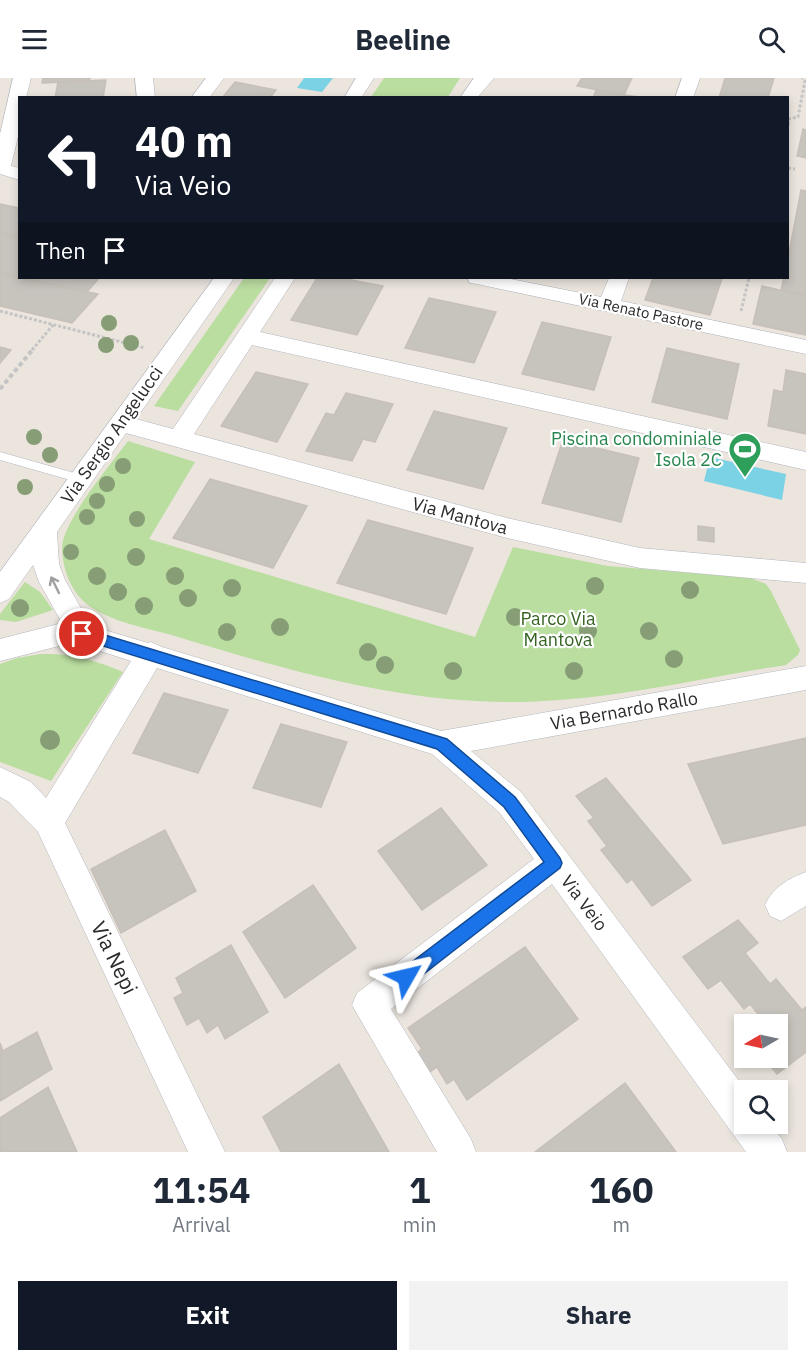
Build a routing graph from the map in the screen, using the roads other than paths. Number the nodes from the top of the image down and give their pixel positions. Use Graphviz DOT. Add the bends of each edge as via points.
graph roads {
  1 [pos="22,78"];
  2 [pos="144,78"];
  3 [pos="215,78"];
  4 [pos="365,78"];
  5 [pos="485,78"];
  6 [pos="691,78"];
  7 [pos="19,96"];
  8 [pos="146,96"];
  9 [pos="201,96"];
  10 [pos="353,96"];
  11 [pos="469,96"];
  12 [pos="685,96"];
  13 [pos="18,103"];
  14 [pos="7,171"];
  15 [pos="223,279"];
  16 [pos="284,279"];
  17 [pos="482,279"];
  18 [pos="619,279"];
  19 [pos="609,305"];
  20 [pos="246,336"];
  21 [pos="806,347"];
  22 [pos="121,423"];
  23 [pos="178,440"];
  24 [pos="0,456"];
  25 [pos="806,461"];
  26 [pos="81,479"];
  27 [pos="44,531"];
  28 [pos="806,573"];
  29 [pos="0,592"];
  30 [pos="82,634"];
  31 [pos="0,650"];
  32 [pos="151,654"];
  33 [pos="806,678"];
  34 [pos="441,744"];
  35 [pos="0,781"];
  36 [pos="49,822"];
  37 [pos="554,863"];
  38 [pos="734,1105"];
  39 [pos="756,1134"];
  40 [pos="207,1152"];
  41 [pos="458,1152"];
  42 [pos="769,1152"];
  1 -- 7 [label="street"];
  2 -- 8 [label="street"];
  3 -- 9 [label="street"];
  4 -- 10 [label="street"];
  5 -- 11 [label="street"];
  6 -- 12 [label="street"];
  13 -- 14 [label="street"];
  15 -- 22 [label="street, Via Sergio Angelucci"];
  16 -- 20 [label="street"];
  17 -- 19 [label="street, Via Renato Pastore"];
  18 -- 19 [label="street"];
  19 -- 21 [label="street, Via Renato Pastore"];
  20 -- 23 [label="street"];
  20 -- 25 [label="street"];
  22 -- 23 [label="street, Via Mantova"];
  22 -- 26 [label="street, Via Sergio Angelucci"];
  23 -- 28 [label="street, Via Mantova" via="507,528 640,558"];
  24 -- 26 [label="lane"];
  26 -- 27 [label="street, Via Sergio Angelucci"];
  27 -- 29 [label="street, Via Sergio Angelucci"];
  30 -- 27 [label="street, one-way" via="52,582 46,564"];
  30 -- 31 [label="street, Via Veio" via="63,634"];
  30 -- 32 [label="street, Via Veio"];
  32 -- 34 [label="street, Via Veio"];
  32 -- 36 [label="street"];
  33 -- 34 [label="street, Via Bernardo Rallo"];
  34 -- 37 [label="street, Via Veio" via="510,802"];
  35 -- 36 [label="street, Via Nepi" via="20,792"];
  36 -- 40 [label="street, Via Nepi"];
  37 -- 38 [label="street, Via Veio"];
  37 -- 41 [label="street" via="369,1005"];
  39 -- 42 [label="street"];
}
